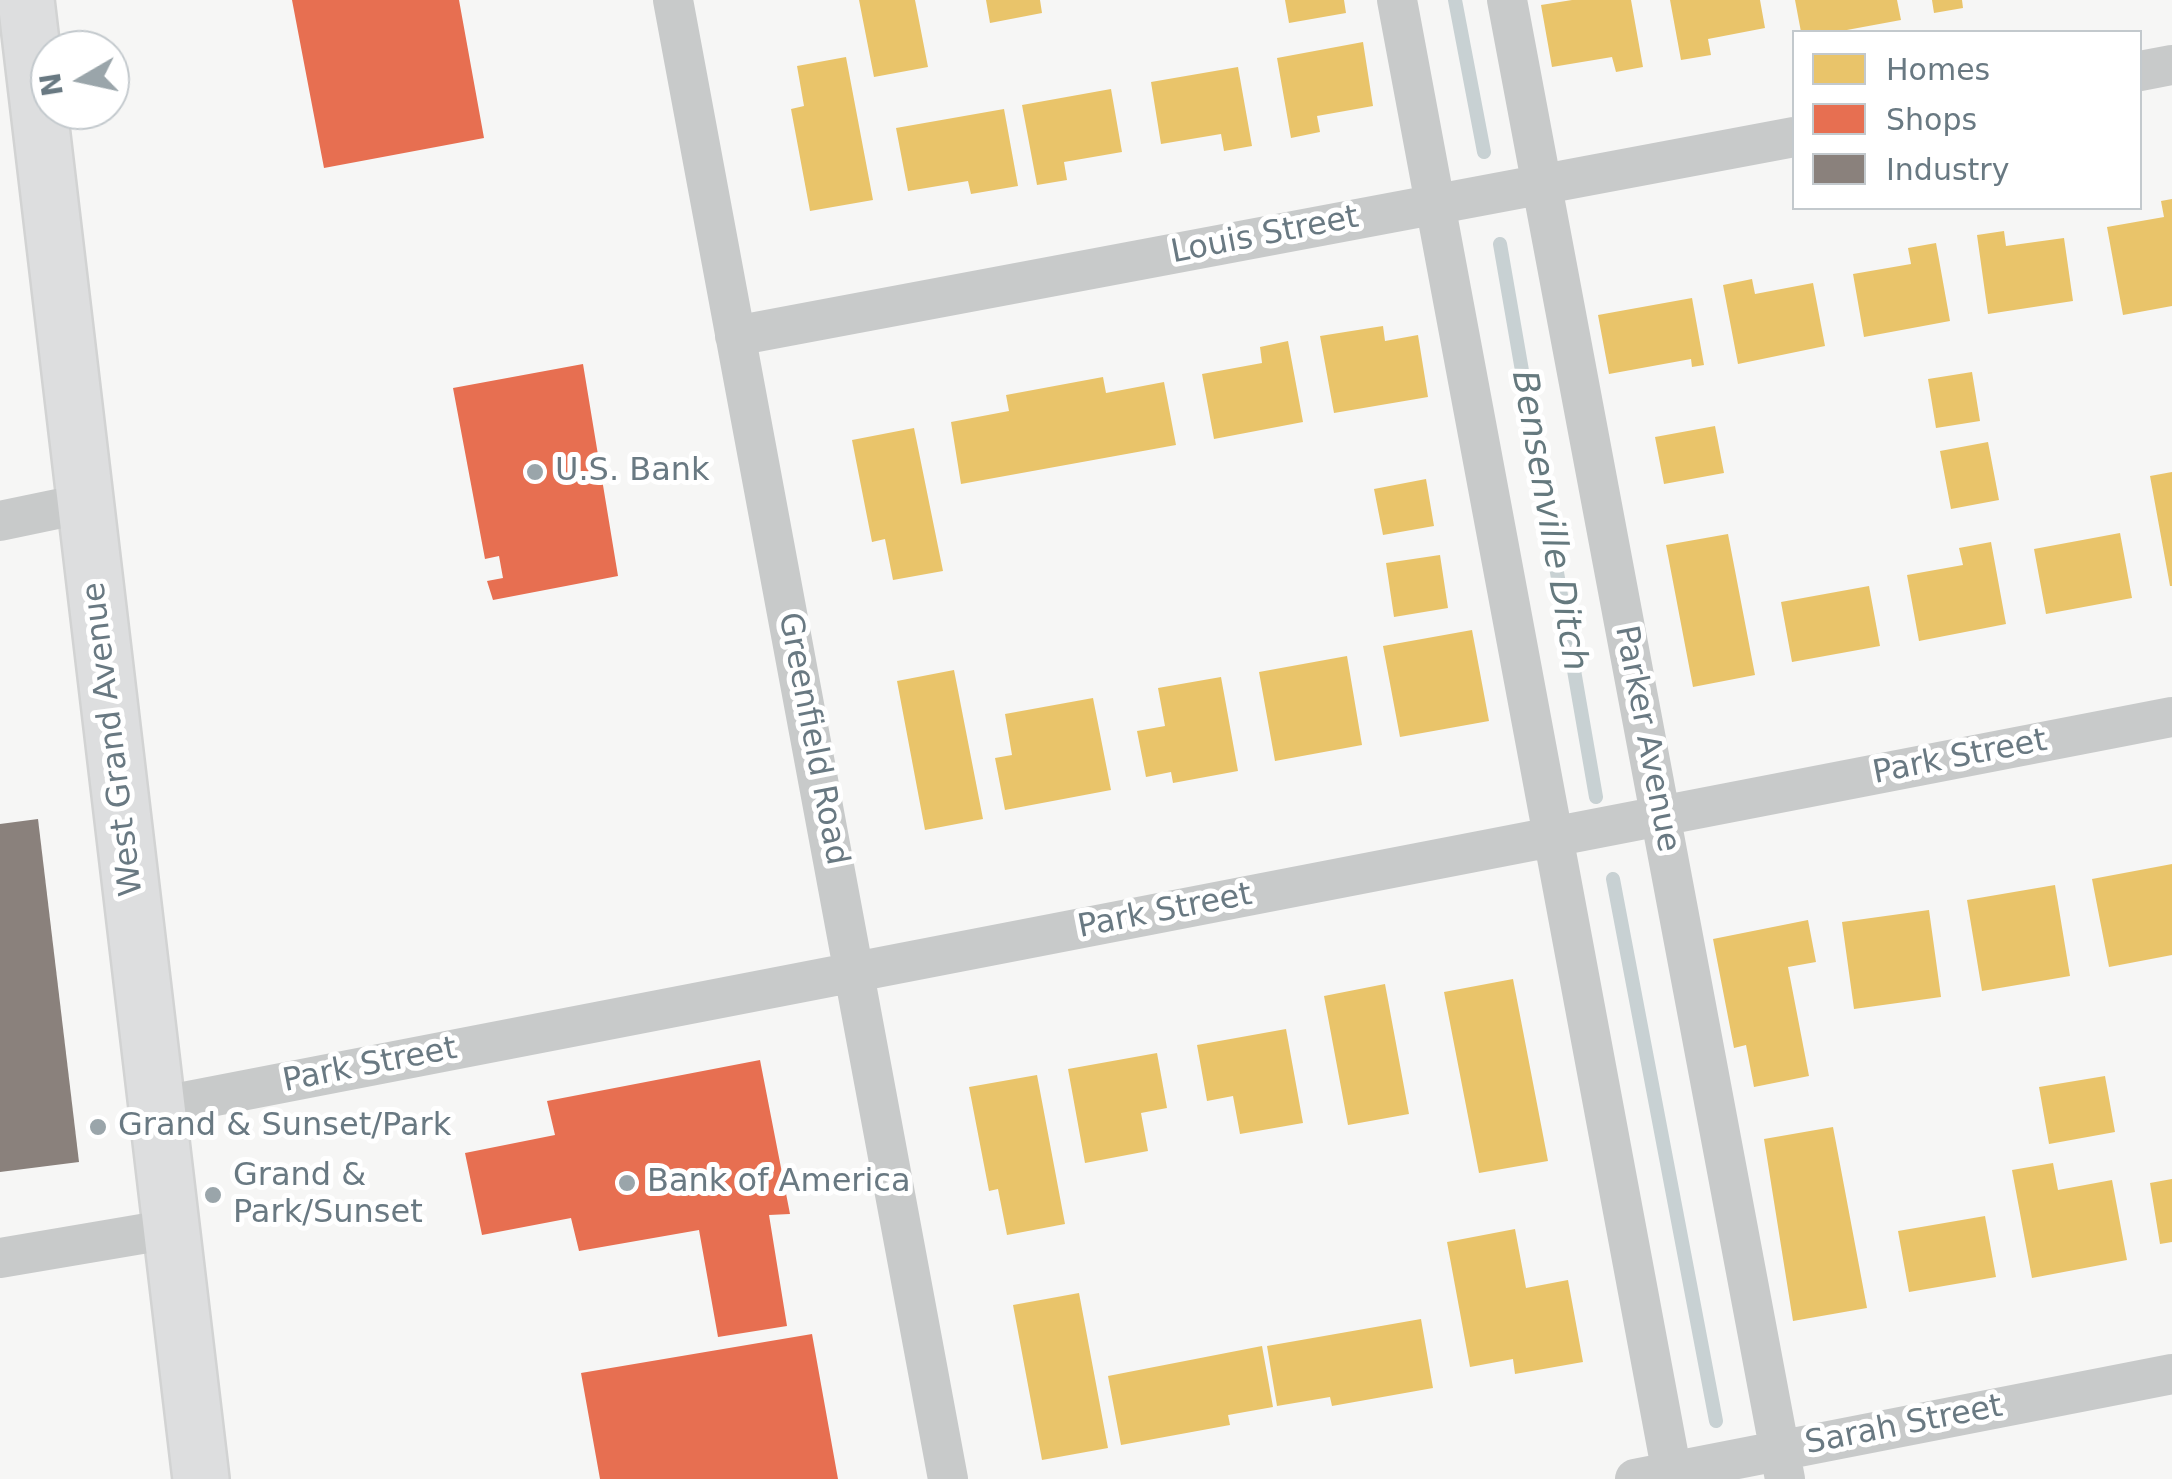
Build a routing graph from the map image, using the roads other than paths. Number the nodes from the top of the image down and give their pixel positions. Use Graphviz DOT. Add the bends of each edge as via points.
graph roads {
  1 [pos="26,0"];
  2 [pos="673,0"];
  3 [pos="1397,0"];
  4 [pos="1507,0"];
  5 [pos="2172,65"];
  6 [pos="2142,72"];
  7 [pos="1792,137"];
  8 [pos="1540,185"];
  9 [pos="1434,205"];
  10 [pos="736,336"];
  11 [pos="86,503"];
  12 [pos="0,520"];
  13 [pos="2172,716"];
  14 [pos="1661,816"];
  15 [pos="1554,836"];
  16 [pos="857,972"];
  17 [pos="158,1107"];
  18 [pos="172,1229"];
  19 [pos="0,1258"];
  20 [pos="2172,1374"];
  21 [pos="1783,1465"];
  22 [pos="1660,1477"];
  23 [pos="201,1479"];
  24 [pos="948,1479"];
  1 -- 11 [label="main road, West Grand Avenue"];
  2 -- 10 [label="street, Greenfield Road"];
  3 -- 9 [label="street"];
  4 -- 8 [label="street, Parker Avenue"];
  5 -- 6 [label="street"];
  7 -- 8 [label="street, Louis Street"];
  8 -- 9 [label="street, Louis Street"];
  8 -- 14 [label="street, Parker Avenue"];
  9 -- 10 [label="street, Louis Street"];
  9 -- 15 [label="street"];
  10 -- 16 [label="street, Greenfield Road"];
  11 -- 12 [label="street"];
  11 -- 17 [label="main road, West Grand Avenue"];
  13 -- 14 [label="street, Park Street"];
  14 -- 15 [label="street, Park Street"];
  14 -- 21 [label="street, Parker Avenue"];
  15 -- 16 [label="street, Park Street"];
  15 -- 22 [label="street"];
  16 -- 17 [label="street, Park Street"];
  16 -- 24 [label="street, Greenfield Road"];
  17 -- 18 [label="main road, West Grand Avenue"];
  18 -- 19 [label="street"];
  18 -- 23 [label="main road, West Grand Avenue"];
  20 -- 21 [label="street, Sarah Street"];
  21 -- 22 [label="street, Sarah Street"];
}
